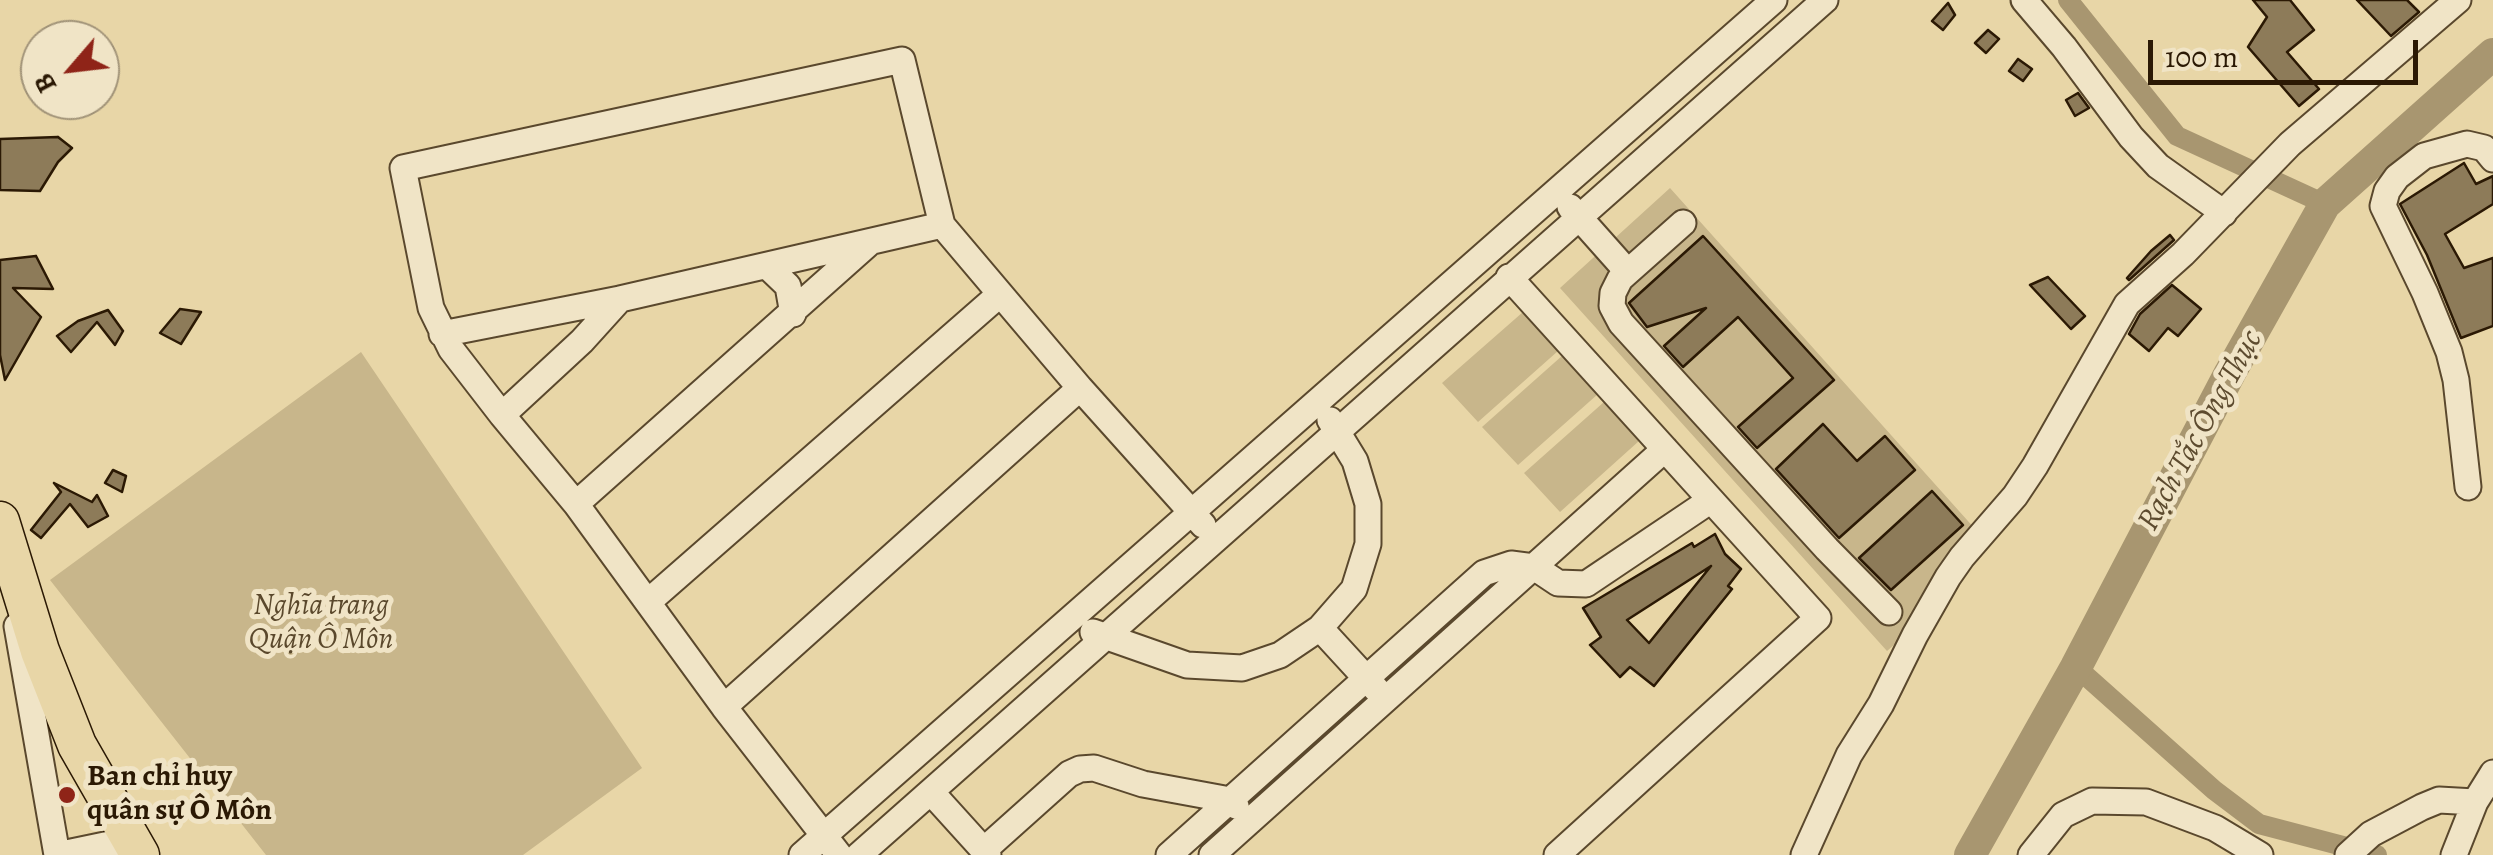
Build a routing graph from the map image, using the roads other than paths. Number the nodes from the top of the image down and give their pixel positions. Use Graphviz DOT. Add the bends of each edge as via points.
graph roads {
  1 [pos="1774,0"];
  2 [pos="1825,0"];
  3 [pos="2024,0"];
  4 [pos="2458,0"];
  5 [pos="2493,160"];
  6 [pos="1557,192"];
  7 [pos="2228,209"];
  8 [pos="1578,218"];
  9 [pos="1682,223"];
  10 [pos="942,225"];
  11 [pos="870,242"];
  12 [pos="767,266"];
  13 [pos="1626,270"];
  14 [pos="1510,277"];
  15 [pos="999,295"];
  16 [pos="620,299"];
  17 [pos="566,310"];
  18 [pos="793,314"];
  19 [pos="442,334"];
  20 [pos="582,341"];
  21 [pos="1080,388"];
  22 [pos="1318,404"];
  23 [pos="502,414"];
  24 [pos="1337,430"];
  25 [pos="1665,449"];
  26 [pos="2468,488"];
  27 [pos="1711,500"];
  28 [pos="576,504"];
  29 [pos="1193,514"];
  30 [pos="0,521"];
  31 [pos="0,532"];
  32 [pos="1216,539"];
  33 [pos="1534,567"];
  34 [pos="648,602"];
  35 [pos="1889,612"];
  36 [pos="1070,621"];
  37 [pos="1320,628"];
  38 [pos="1105,638"];
  39 [pos="1366,678"];
  40 [pos="1386,700"];
  41 [pos="724,707"];
  42 [pos="2493,773"];
  43 [pos="931,792"];
  44 [pos="1230,800"];
  45 [pos="2475,802"];
  46 [pos="1250,821"];
  47 [pos="831,846"];
  48 [pos="134,848"];
  49 [pos="986,852"];
  50 [pos="57,855"];
  51 [pos="802,855"];
  52 [pos="860,855"];
  53 [pos="1168,855"];
  54 [pos="1212,855"];
  55 [pos="1557,855"];
  56 [pos="1804,855"];
  57 [pos="2031,855"];
  58 [pos="2260,855"];
  59 [pos="2348,855"];
  60 [pos="2454,855"];
  1 -- 6 [label="street"];
  2 -- 8 [label="street"];
  3 -- 7 [label="street" via="2158,166"];
  4 -- 7 [label="street" via="2290,144"];
  5 -- 26 [label="street" via="2484,148 2467,144 2424,156 2397,176 2383,206 2449,352"];
  6 -- 8 [label="street"];
  6 -- 22 [label="street"];
  7 -- 56 [label="street" via="2137,293 2113,325 2016,496 1962,557 1915,635"];
  8 -- 13 [label="street"];
  8 -- 14 [label="street"];
  9 -- 13 [label="street"];
  10 -- 11 [label="street"];
  10 -- 15 [label="street"];
  10 -- 19 [label="street" via="902,60 403,168 426,292"];
  11 -- 12 [label="street"];
  11 -- 18 [label="street"];
  12 -- 16 [label="street"];
  12 -- 18 [label="street" via="788,286"];
  13 -- 35 [label="street" via="1613,293 1621,323"];
  14 -- 24 [label="street"];
  14 -- 25 [label="street"];
  15 -- 21 [label="street"];
  15 -- 34 [label="street"];
  16 -- 17 [label="street"];
  16 -- 20 [label="street"];
  17 -- 19 [label="street"];
  17 -- 20 [label="street" via="583,326"];
  18 -- 28 [label="street"];
  19 -- 23 [label="street"];
  20 -- 23 [label="street"];
  21 -- 29 [label="street"];
  21 -- 41 [label="street"];
  22 -- 24 [label="street"];
  22 -- 29 [label="street"];
  23 -- 28 [label="street"];
  24 -- 32 [label="street"];
  24 -- 37 [label="street" via="1368,504 1368,544 1354,589"];
  25 -- 27 [label="street"];
  25 -- 33 [label="street"];
  27 -- 33 [label="street" via="1586,584 1558,582"];
  27 -- 55 [label="street" via="1818,618"];
  28 -- 34 [label="street"];
  29 -- 32 [label="street"];
  29 -- 36 [label="street"];
  30 -- 48 [label="highway" via="78,745"];
  31 -- 50 [label="street"];
  32 -- 38 [label="street"];
  33 -- 39 [label="street" via="1511,564 1484,573"];
  33 -- 40 [label="street"];
  34 -- 41 [label="street"];
  36 -- 38 [label="street"];
  36 -- 47 [label="street"];
  37 -- 38 [label="street" via="1280,655 1242,668 1187,665"];
  37 -- 39 [label="street"];
  38 -- 43 [label="street"];
  39 -- 40 [label="street"];
  39 -- 44 [label="street"];
  40 -- 46 [label="street"];
  41 -- 47 [label="street"];
  42 -- 45 [label="street"];
  43 -- 49 [label="street"];
  43 -- 52 [label="street"];
  44 -- 46 [label="street"];
  44 -- 49 [label="street" via="1080,768"];
  44 -- 53 [label="street"];
  45 -- 59 [label="street" via="2439,800 2371,834"];
  45 -- 60 [label="street"];
  46 -- 54 [label="street"];
  47 -- 51 [label="street"];
  48 -- 50 [label="street"];
  57 -- 58 [label="street" via="2064,815 2092,801 2146,802 2215,828"];
}
